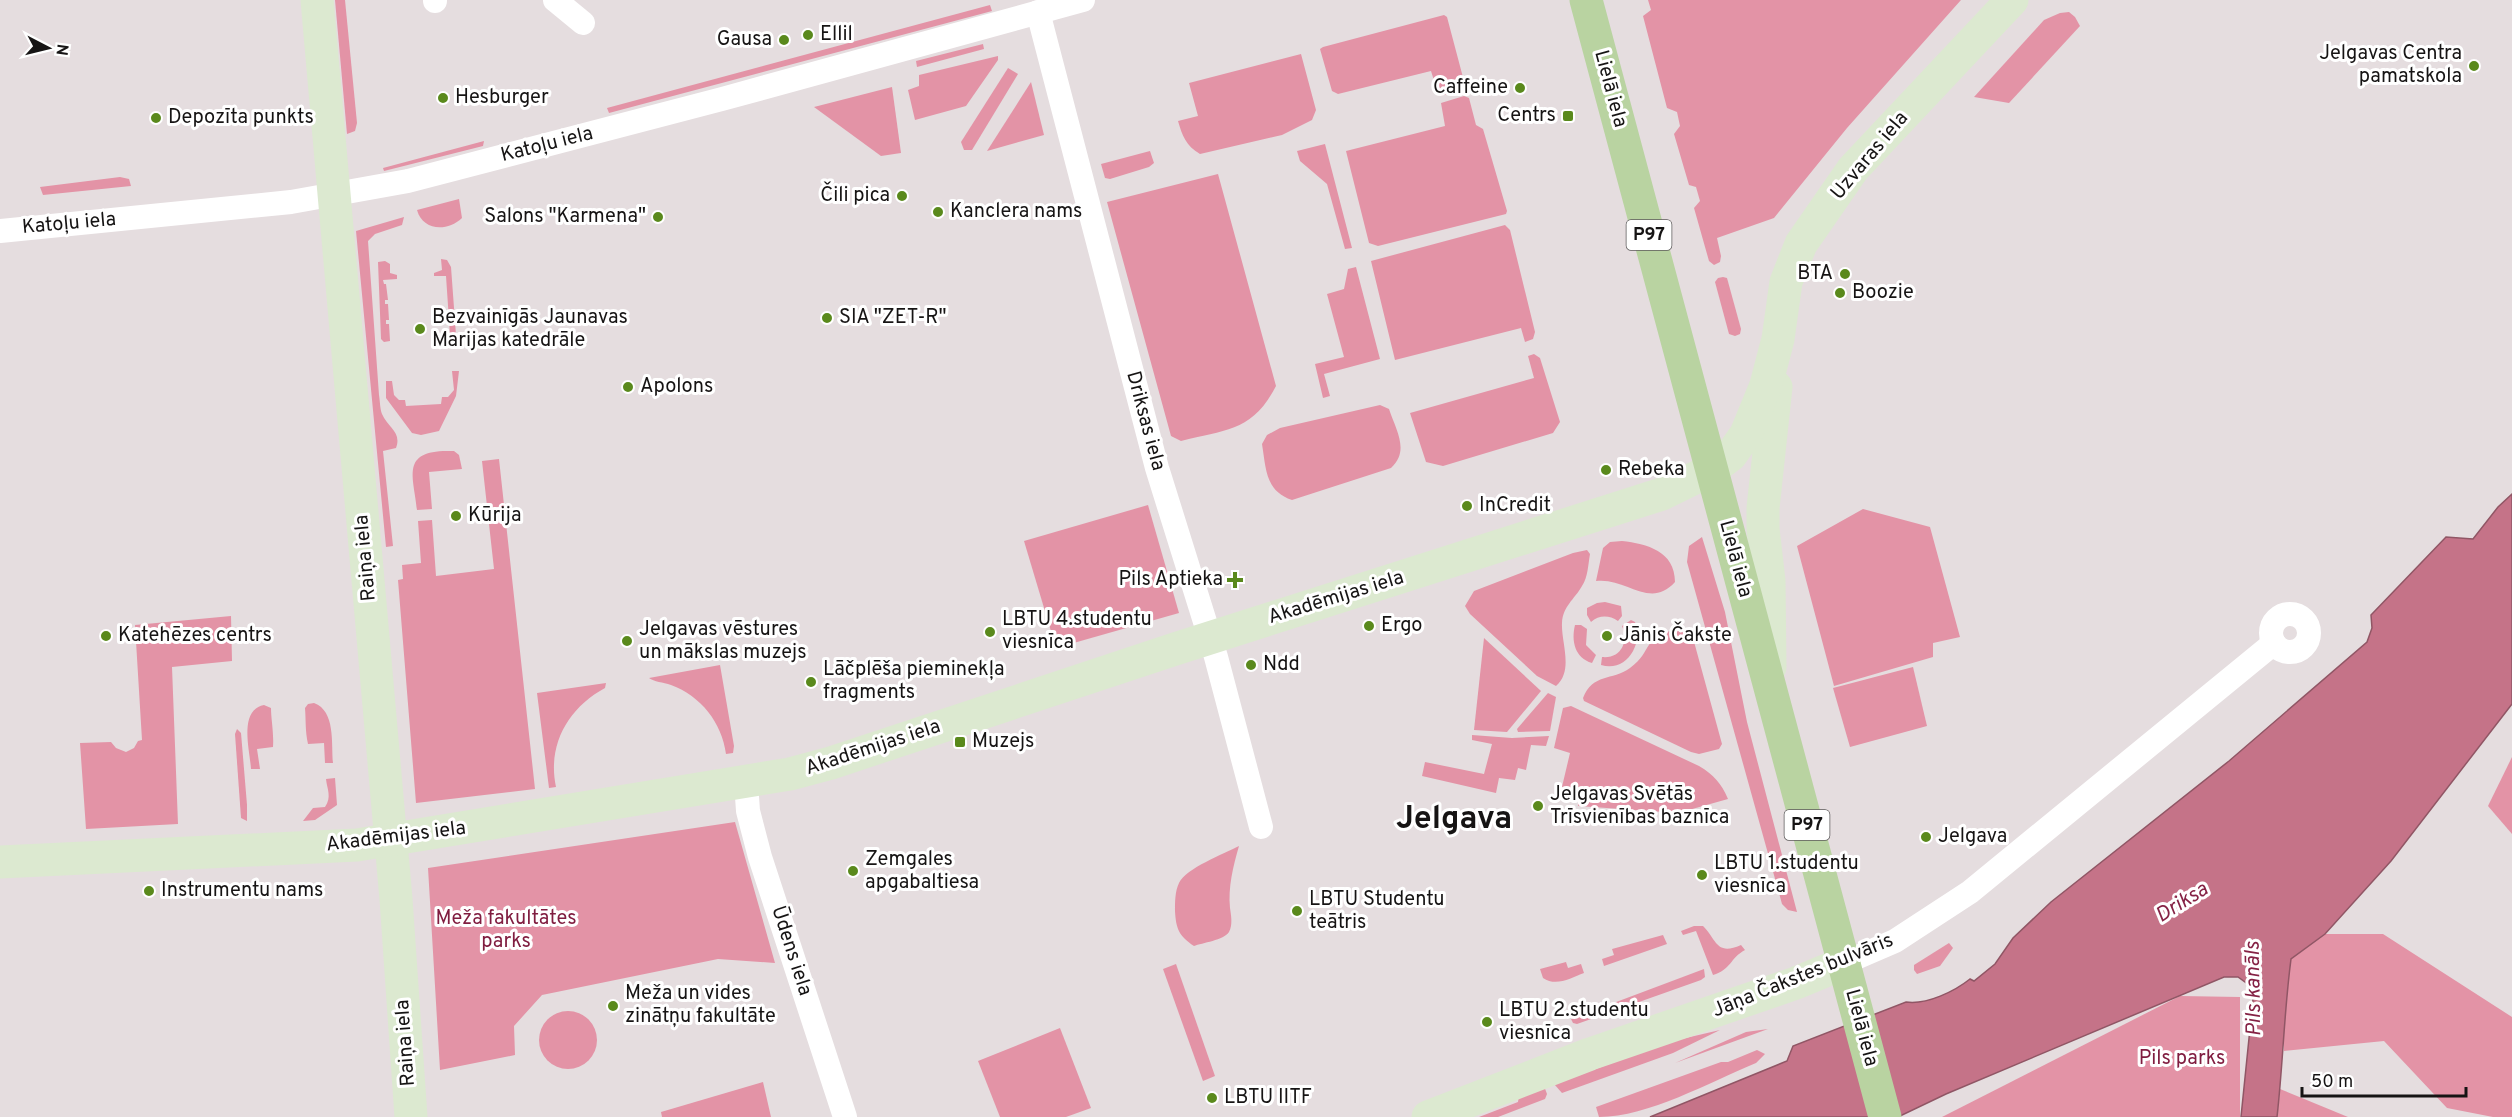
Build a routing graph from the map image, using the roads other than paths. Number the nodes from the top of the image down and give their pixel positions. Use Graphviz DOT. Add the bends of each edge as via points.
graph roads {
  1 [pos="317,0"];
  2 [pos="555,0"];
  3 [pos="1083,0"];
  4 [pos="1586,0"];
  5 [pos="2012,0"];
  6 [pos="1038,12"];
  7 [pos="583,23"];
  8 [pos="335,195"];
  9 [pos="0,231"];
  10 [pos="1778,339"];
  11 [pos="1711,470"];
  12 [pos="1209,638"];
  13 [pos="2274,643"];
  14 [pos="1770,687"];
  15 [pos="746,782"];
  16 [pos="1261,827"];
  17 [pos="391,839"];
  18 [pos="0,862"];
  19 [pos="1844,963"];
  20 [pos="411,1117"];
  21 [pos="845,1117"];
  22 [pos="1428,1117"];
  23 [pos="1885,1117"];
  1 -- 8 [label="main road, Raiņa iela"];
  2 -- 7 [label="street"];
  3 -- 6 [label="street, Katoļu iela"];
  4 -- 11 [label="main road, Lielā iela / P97"];
  5 -- 10 [label="main road, Uzvaras iela" via="1853,169 1801,244 1786,282"];
  6 -- 8 [label="street, Katoļu iela" via="455,169"];
  6 -- 12 [label="street, Driksas iela" via="1157,468"];
  8 -- 9 [label="street, Katoļu iela"];
  8 -- 17 [label="main road, Raiņa iela"];
  10 -- 11 [label="main road, Uzvaras iela" via="1766,385 1746,434 1731,455"];
  10 -- 14 [label="main road, Uzvaras iela" via="1763,508 1769,581"];
  11 -- 12 [label="main road, Akadēmijas iela" via="1650,499"];
  11 -- 14 [label="main road, Lielā iela / P97"];
  12 -- 15 [label="main road, Akadēmijas iela" via="831,763"];
  12 -- 16 [label="street, Driksas iela"];
  13 -- 19 [label="street, Jāņa Čakstes bulvāris" via="1970,892 1895,941"];
  14 -- 19 [label="main road, Lielā iela / P97"];
  15 -- 17 [label="main road, Akadēmijas iela"];
  15 -- 21 [label="street, Ūdens iela" via="748,811 760,857"];
  17 -- 18 [label="main road, Akadēmijas iela" via="349,845"];
  17 -- 20 [label="main road, Raiņa iela"];
  19 -- 22 [label="main road, Jāņa Čakstes bulvāris"];
  19 -- 23 [label="main road, Lielā iela / P97"];
}
